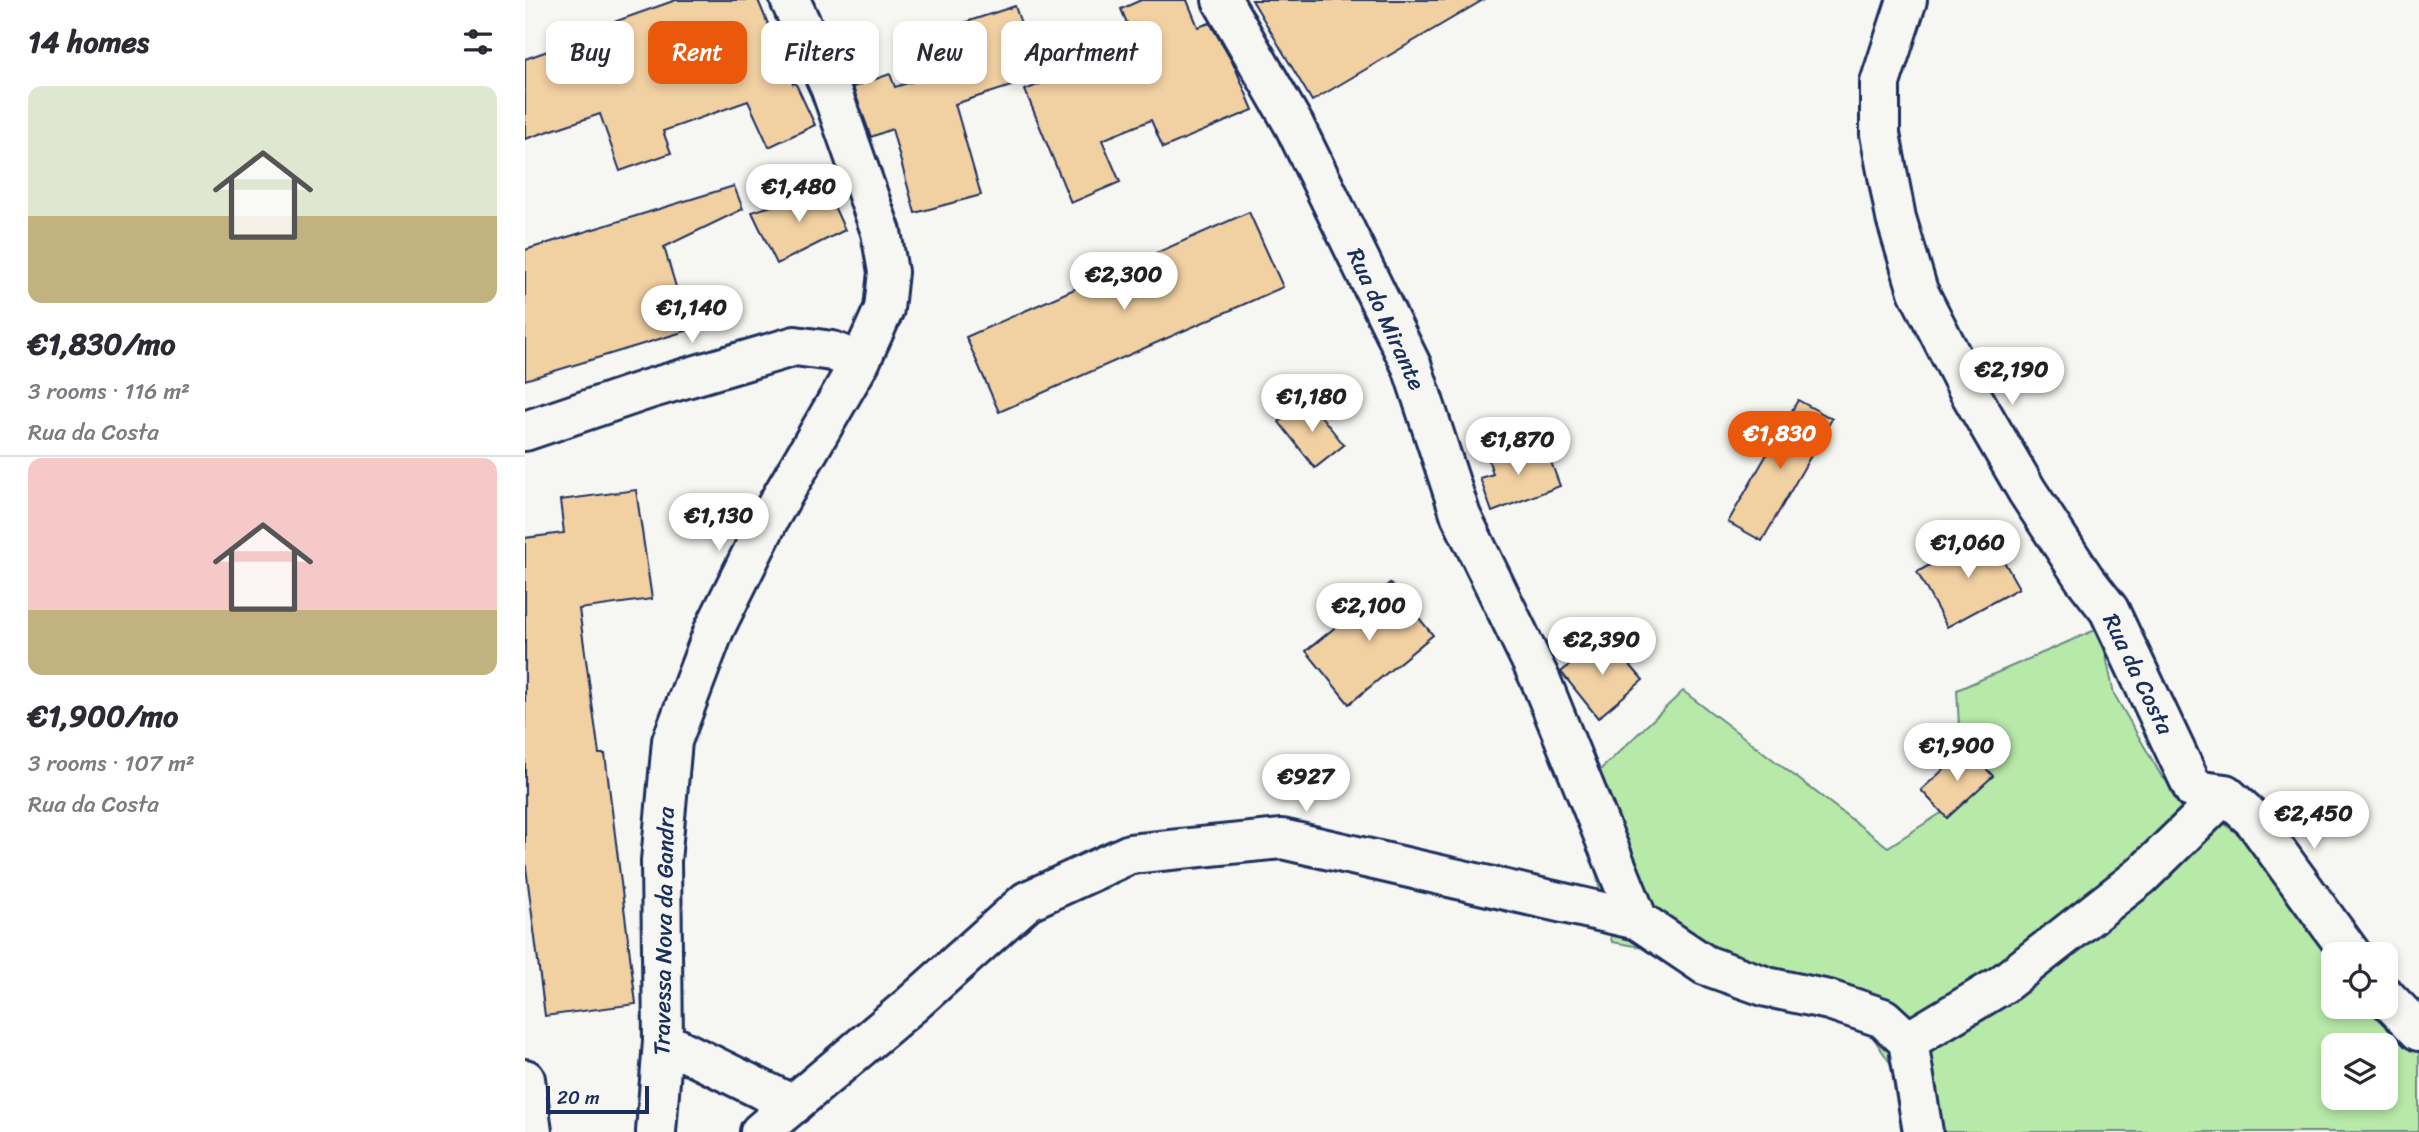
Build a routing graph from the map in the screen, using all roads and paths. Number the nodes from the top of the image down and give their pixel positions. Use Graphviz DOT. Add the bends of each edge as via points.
graph roads {
  1 [pos="790,0"];
  2 [pos="1222,0"];
  3 [pos="1907,0"];
  4 [pos="860,362"];
  5 [pos="525,431"];
  6 [pos="2225,794"];
  7 [pos="1638,920"];
  8 [pos="2342,942"];
  9 [pos="2398,1009"];
  10 [pos="2419,1031"];
  11 [pos="663,1041"];
  12 [pos="1908,1041"];
  13 [pos="525,1079"];
  14 [pos="793,1105"];
  15 [pos="532,1132"];
  16 [pos="656,1132"];
  17 [pos="759,1132"];
  18 [pos="1923,1132"];
  1 -- 4 [label="street, Travessa Nova da Gandra" via="830,87 881,232 888,272 884,309"];
  2 -- 7 [label="street, Rua do Mirante" via="1294,125 1412,367 1461,516 1541,681"];
  3 -- 6 [label="street, Rua da Costa" via="1880,83 1880,134 1896,218 1919,291 1970,393 2027,491 2109,610 2194,790"];
  4 -- 5 [label="street" via="832,351 795,346"];
  4 -- 11 [label="street, Travessa Nova da Gandra" via="742,573 714,630 672,741 661,861"];
  6 -- 8 [label="street, Rua da Costa" via="2254,820"];
  6 -- 12 [label="street" via="2141,876 2003,984"];
  7 -- 12 [label="street" via="1705,965 1883,1018"];
  7 -- 14 [label="street" via="1282,839 1130,854 1027,901"];
  9 -- 10 [label="street"];
  11 -- 14 [label="street"];
  11 -- 16 [label="street, Travessa Nova da Gandra"];
  12 -- 18 [label="street"];
  13 -- 15 [label="street"];
  14 -- 17 [label="street"];
}
